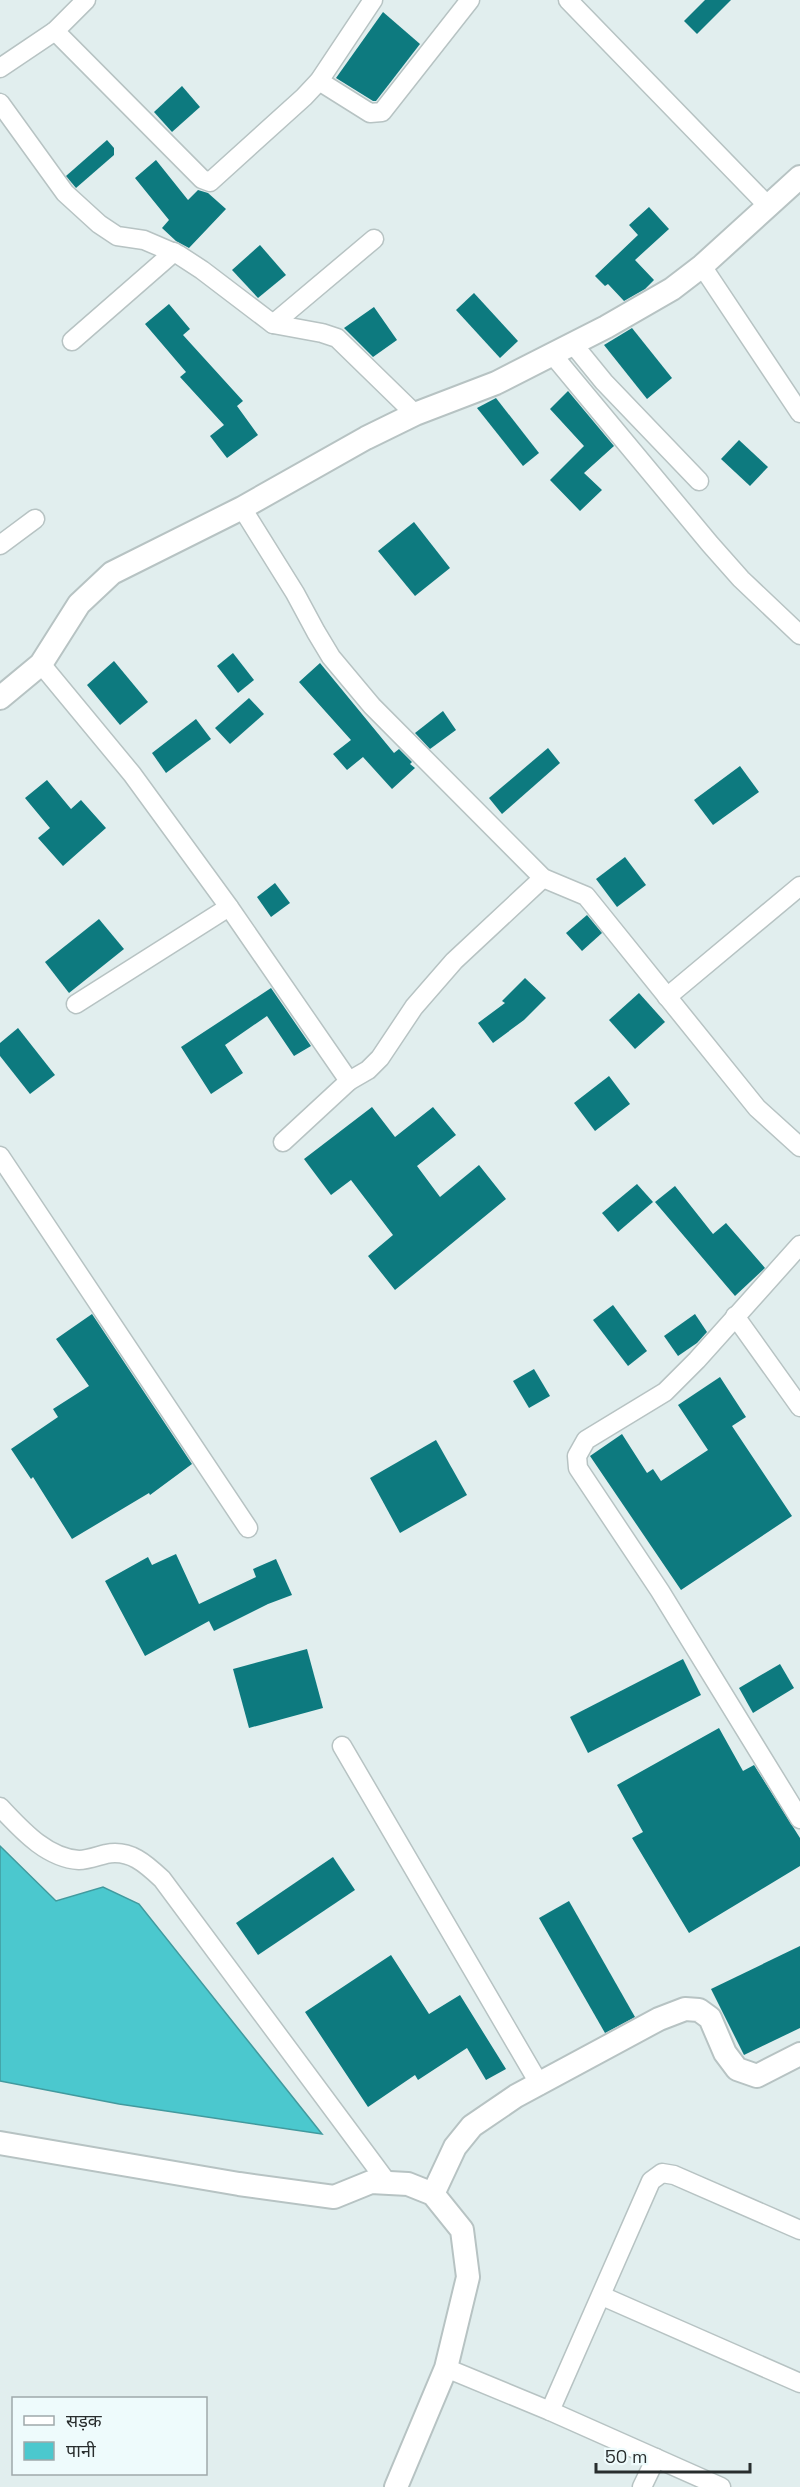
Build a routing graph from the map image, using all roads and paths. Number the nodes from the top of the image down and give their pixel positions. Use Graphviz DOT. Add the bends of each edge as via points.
graph roads {
  1 [pos="86,0"];
  2 [pos="373,0"];
  3 [pos="470,0"];
  4 [pos="568,0"];
  5 [pos="55,31"];
  6 [pos="0,68"];
  7 [pos="319,81"];
  8 [pos="0,103"];
  9 [pos="800,177"];
  10 [pos="769,207"];
  11 [pos="374,239"];
  12 [pos="174,252"];
  13 [pos="702,266"];
  14 [pos="273,324"];
  15 [pos="72,341"];
  16 [pos="573,344"];
  17 [pos="552,354"];
  18 [pos="800,413"];
  19 [pos="415,414"];
  20 [pos="699,481"];
  21 [pos="242,508"];
  22 [pos="35,519"];
  23 [pos="0,545"];
  24 [pos="800,635"];
  25 [pos="41,664"];
  26 [pos="0,698"];
  27 [pos="543,878"];
  28 [pos="800,886"];
  29 [pos="229,907"];
  30 [pos="668,997"];
  31 [pos="76,1004"];
  32 [pos="349,1081"];
  33 [pos="283,1142"];
  34 [pos="800,1146"];
  35 [pos="0,1156"];
  36 [pos="800,1245"];
  37 [pos="735,1316"];
  38 [pos="800,1407"];
  39 [pos="248,1528"];
  40 [pos="342,1746"];
  41 [pos="0,1807"];
  42 [pos="800,1819"];
  43 [pos="800,2054"];
  44 [pos="540,2085"];
  45 [pos="0,2143"];
  46 [pos="387,2182"];
  47 [pos="433,2194"];
  48 [pos="800,2230"];
  49 [pos="602,2296"];
  50 [pos="446,2368"];
  51 [pos="800,2383"];
  52 [pos="550,2411"];
  53 [pos="656,2458"];
  54 [pos="396,2487"];
  55 [pos="642,2487"];
  56 [pos="721,2487"];
  1 -- 5 [label="street"];
  2 -- 7 [label="street"];
  3 -- 7 [label="street" via="382,112 370,113"];
  4 -- 10 [label="street"];
  5 -- 6 [label="street"];
  5 -- 7 [label="street" via="202,179 210,182"];
  8 -- 12 [label="street" via="82,211 117,237 144,240"];
  9 -- 10 [label="street"];
  10 -- 13 [label="street"];
  11 -- 14 [label="street"];
  12 -- 14 [label="street"];
  12 -- 15 [label="street"];
  13 -- 16 [label="street" via="672,289"];
  13 -- 18 [label="street"];
  14 -- 19 [label="street" via="337,338"];
  16 -- 17 [label="street"];
  16 -- 20 [label="street"];
  17 -- 19 [label="street" via="496,383"];
  17 -- 24 [label="street" via="710,544"];
  19 -- 21 [label="street"];
  21 -- 25 [label="street" via="112,573 78,604"];
  21 -- 27 [label="street" via="345,674"];
  22 -- 23 [label="street"];
  25 -- 26 [label="street"];
  25 -- 29 [label="street" via="132,774"];
  27 -- 30 [label="street" via="586,896"];
  27 -- 32 [label="street" via="454,961 414,1007 380,1058"];
  28 -- 30 [label="street"];
  29 -- 31 [label="street"];
  29 -- 32 [label="street"];
  30 -- 34 [label="street" via="757,1108"];
  32 -- 33 [label="street"];
  35 -- 39 [label="street"];
  36 -- 37 [label="street"];
  37 -- 38 [label="street"];
  37 -- 42 [label="street" via="665,1392 586,1440 577,1456 578,1468 660,1591"];
  40 -- 44 [label="street"];
  41 -- 46 [label="street" via="52,1852 80,1860 115,1852 140,1859 162,1879"];
  43 -- 44 [label="street" via="757,2076 736,2069 724,2053 710,2018 699,2010 685,2009 659,2019"];
  44 -- 47 [label="street" via="472,2126 455,2147"];
  45 -- 46 [label="street" via="334,2197 371,2182"];
  46 -- 47 [label="street" via="408,2184"];
  47 -- 50 [label="street" via="462,2230 466,2248 468,2277"];
  48 -- 49 [label="street" via="662,2173 651,2181"];
  49 -- 51 [label="street"];
  49 -- 52 [label="street"];
  50 -- 52 [label="street"];
  50 -- 54 [label="street"];
  52 -- 53 [label="street"];
  53 -- 55 [label="street"];
  53 -- 56 [label="street"];
}
